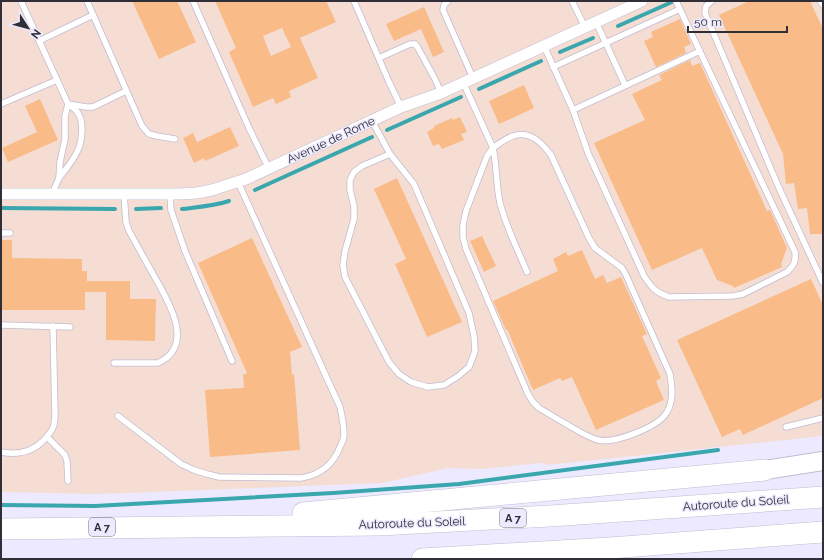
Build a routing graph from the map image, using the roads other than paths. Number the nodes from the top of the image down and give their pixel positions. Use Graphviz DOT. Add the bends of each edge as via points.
graph roads {
  1 [pos="21,1"];
  2 [pos="87,1"];
  3 [pos="193,1"];
  4 [pos="354,1"];
  5 [pos="448,1"];
  6 [pos="572,1"];
  7 [pos="642,1"];
  8 [pos="676,1"];
  9 [pos="712,1"];
  10 [pos="820,1"];
  11 [pos="823,5"];
  12 [pos="680,9"];
  13 [pos="93,15"];
  14 [pos="596,22"];
  15 [pos="585,27"];
  16 [pos="40,41"];
  17 [pos="606,42"];
  18 [pos="544,46"];
  19 [pos="700,51"];
  20 [pos="379,58"];
  21 [pos="553,67"];
  22 [pos="57,80"];
  23 [pos="468,80"];
  24 [pos="625,86"];
  25 [pos="126,91"];
  26 [pos="441,93"];
  27 [pos="1,104"];
  28 [pos="68,104"];
  29 [pos="401,107"];
  30 [pos="573,110"];
  31 [pos="372,121"];
  32 [pos="175,139"];
  33 [pos="494,148"];
  34 [pos="390,154"];
  35 [pos="269,169"];
  36 [pos="59,178"];
  37 [pos="238,182"];
  38 [pos="1,194"];
  39 [pos="52,194"];
  40 [pos="124,194"];
  41 [pos="170,194"];
  42 [pos="1,233"];
  43 [pos="10,233"];
  44 [pos="527,272"];
  45 [pos="823,283"];
  46 [pos="1,325"];
  47 [pos="54,326"];
  48 [pos="70,327"];
  49 [pos="232,361"];
  50 [pos="114,362"];
  51 [pos="118,416"];
  52 [pos="823,418"];
  53 [pos="786,427"];
  54 [pos="47,437"];
  55 [pos="1,452"];
  56 [pos="823,461"];
  57 [pos="823,466"];
  58 [pos="765,470"];
  59 [pos="68,481"];
  60 [pos="823,497"];
  61 [pos="203,526"];
  62 [pos="1,529"];
  63 [pos="823,532"];
  64 [pos="422,559"];
  1 -- 16 [label="lane"];
  2 -- 13 [label="lane"];
  3 -- 35 [label="lane"];
  4 -- 20 [label="lane"];
  5 -- 23 [label="lane" via="443,10"];
  6 -- 15 [label="lane"];
  7 -- 14 [label="street, Avenue de Rome"];
  8 -- 12 [label="lane"];
  9 -- 45 [label="lane" via="706,6 705,13 779,188"];
  10 -- 11 [label="lane"];
  12 -- 17 [label="lane"];
  12 -- 19 [label="lane"];
  13 -- 16 [label="lane"];
  13 -- 25 [label="lane"];
  14 -- 15 [label="street, Avenue de Rome"];
  14 -- 17 [label="lane"];
  15 -- 18 [label="street, Avenue de Rome"];
  16 -- 22 [label="lane"];
  17 -- 21 [label="lane"];
  17 -- 24 [label="lane"];
  18 -- 21 [label="lane"];
  18 -- 23 [label="street, Avenue de Rome"];
  19 -- 24 [label="lane"];
  19 -- 30 [label="lane" via="794,252 793,266 787,272 743,294 669,297 652,288 644,276 588,153"];
  20 -- 26 [label="lane" via="415,44 436,79"];
  20 -- 29 [label="lane"];
  21 -- 30 [label="lane"];
  22 -- 27 [label="lane"];
  22 -- 28 [label="lane"];
  23 -- 26 [label="street, Avenue de Rome"];
  23 -- 33 [label="lane"];
  24 -- 30 [label="lane"];
  25 -- 28 [label="lane" via="93,107"];
  25 -- 32 [label="lane" via="142,126 149,134"];
  26 -- 29 [label="street, Avenue de Rome"];
  28 -- 36 [label="lane"];
  28 -- 36 [label="lane" via="80,116 81,140 77,152"];
  29 -- 31 [label="street, Avenue de Rome"];
  31 -- 34 [label="lane"];
  31 -- 35 [label="street, Avenue de Rome"];
  33 -- 33 [label="lane" via="486,156 466,211 463,237 532,402 588,438 601,441 630,435 659,421 667,413 672,398 670,374 622,268 596,248 589,238 551,155 543,145 533,137 524,135 513,136"];
  33 -- 44 [label="lane" via="500,201"];
  34 -- 34 [label="lane" via="414,184 469,313 475,351 468,367 444,385 428,388 399,374 388,362 345,277 345,251 354,219 350,180 354,172 362,166"];
  35 -- 37 [label="street, Avenue de Rome"];
  36 -- 39 [label="lane"];
  37 -- 41 [label="street, Avenue de Rome" via="196,193"];
  37 -- 51 [label="lane" via="340,407 344,437 338,453 330,464 310,476 301,478 219,477 181,464"];
  38 -- 39 [label="street, Avenue de Rome"];
  39 -- 40 [label="street, Avenue de Rome"];
  40 -- 41 [label="street, Avenue de Rome"];
  40 -- 50 [label="lane" via="129,231 169,302 178,332 171,353 158,363"];
  41 -- 49 [label="lane" via="171,210 185,251"];
  42 -- 43 [label="lane"];
  46 -- 47 [label="lane"];
  47 -- 48 [label="lane"];
  47 -- 54 [label="lane" via="55,416"];
  52 -- 53 [label="lane"];
  54 -- 55 [label="lane" via="36,448 23,453"];
  54 -- 59 [label="lane" via="65,455"];
  56 -- 58 [label="main road"];
  57 -- 58 [label="main road"];
  58 -- 61 [label="highway" via="300,514"];
  60 -- 61 [label="highway, Autoroute du Soleil / A 7" via="379,525"];
  61 -- 62 [label="highway, Autoroute du Soleil / A 7"];
  63 -- 64 [label="highway" via="618,548"];
}
